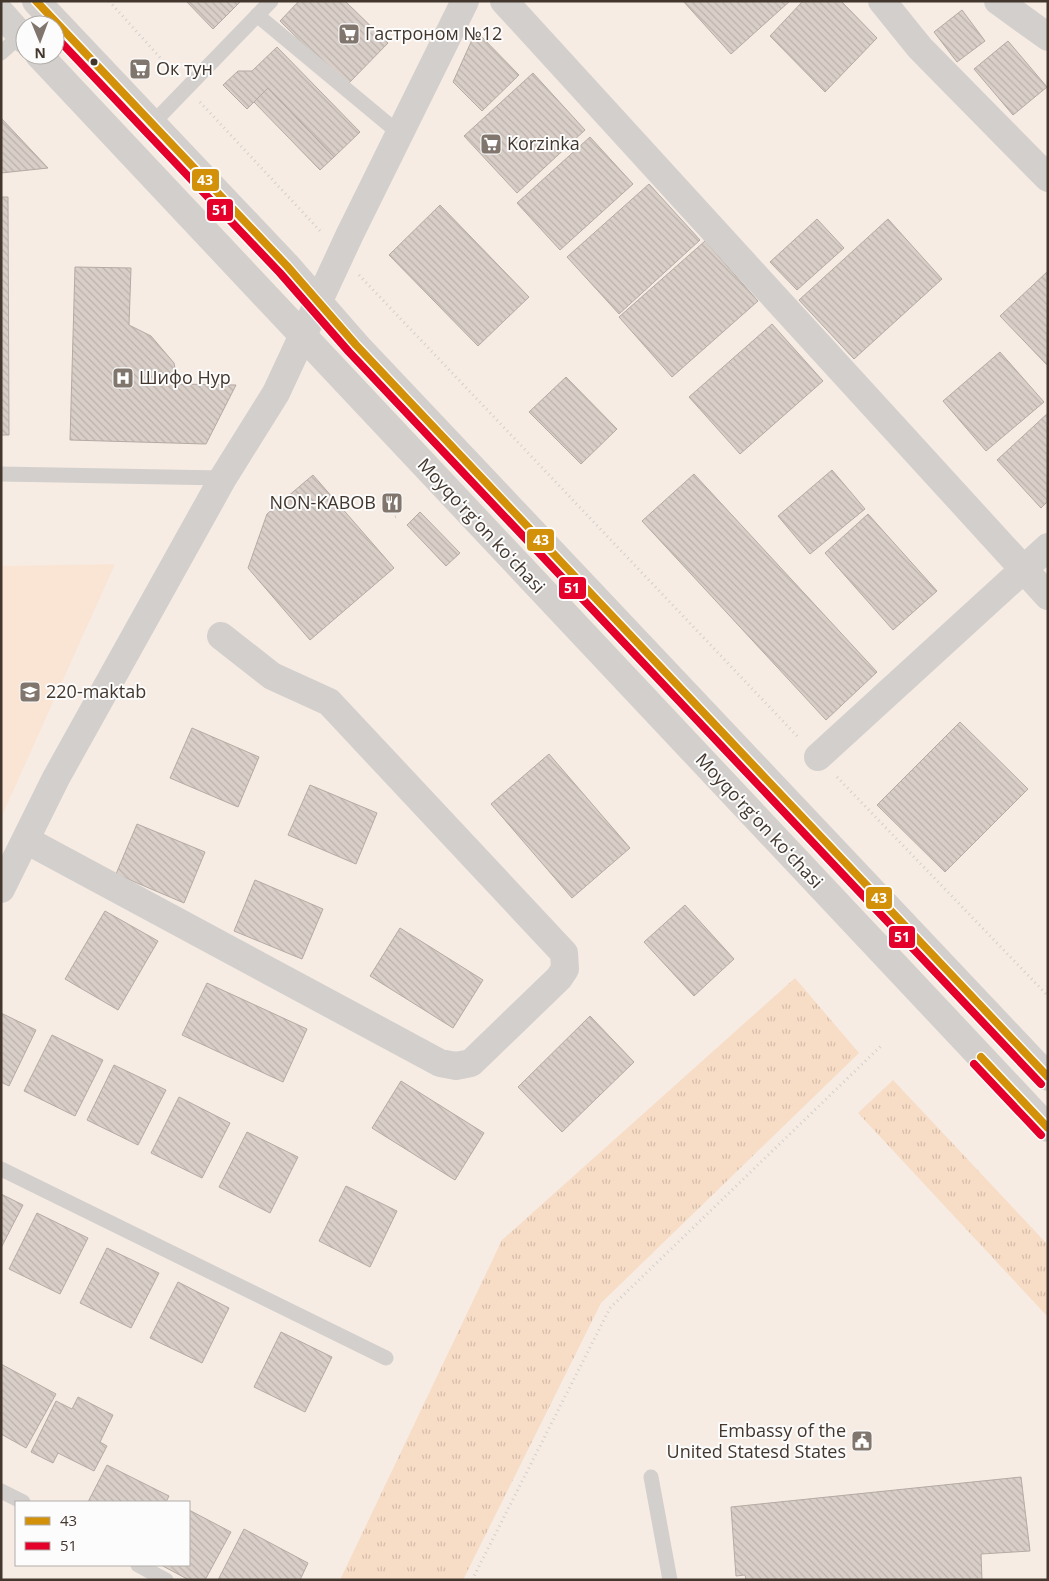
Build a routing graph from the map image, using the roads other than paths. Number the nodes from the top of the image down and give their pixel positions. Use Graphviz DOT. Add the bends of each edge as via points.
graph roads {
  1 [pos="36,1"];
  2 [pos="271,1"];
  3 [pos="465,1"];
  4 [pos="504,1"];
  5 [pos="882,1"];
  6 [pos="998,1"];
  7 [pos="1,13"];
  8 [pos="257,16"];
  9 [pos="1048,37"];
  10 [pos="15,40"];
  11 [pos="48,65"];
  12 [pos="152,124"];
  13 [pos="400,134"];
  14 [pos="1048,178"];
  15 [pos="319,303"];
  16 [pos="303,337"];
  17 [pos="1,474"];
  18 [pos="223,478"];
  19 [pos="1048,547"];
  20 [pos="1023,570"];
  21 [pos="1048,596"];
  22 [pos="221,636"];
  23 [pos="818,758"];
  24 [pos="26,840"];
  25 [pos="1,889"];
  26 [pos="1048,1077"];
  27 [pos="1048,1128"];
  28 [pos="1,1169"];
  29 [pos="386,1358"];
  30 [pos="651,1477"];
  31 [pos="1,1491"];
  32 [pos="20,1501"];
  33 [pos="140,1566"];
  34 [pos="166,1580"];
  35 [pos="670,1580"];
  1 -- 12 [label="street, Moyqoʻrgʻon koʻchasi"];
  2 -- 8 [label="lane"];
  3 -- 13 [label="street"];
  4 -- 20 [label="street"];
  5 -- 14 [label="street" via="920,48"];
  6 -- 9 [label="street"];
  7 -- 10 [label="street"];
  8 -- 12 [label="lane"];
  8 -- 13 [label="lane"];
  11 -- 16 [label="street, Moyqoʻrgʻon koʻchasi"];
  12 -- 15 [label="street, Moyqoʻrgʻon koʻchasi"];
  13 -- 15 [label="street"];
  15 -- 16 [label="street"];
  15 -- 26 [label="street, Moyqoʻrgʻon koʻchasi"];
  16 -- 18 [label="street" via="276,393"];
  16 -- 27 [label="street, Moyqoʻrgʻon koʻchasi"];
  17 -- 18 [label="lane"];
  18 -- 24 [label="street" via="56,778"];
  19 -- 20 [label="street"];
  20 -- 21 [label="street"];
  20 -- 23 [label="street"];
  22 -- 24 [label="street" via="272,676 329,702 564,953 565,969 559,978 470,1063 456,1066 440,1063"];
  24 -- 25 [label="street"];
  28 -- 29 [label="lane"];
  30 -- 35 [label="lane"];
  31 -- 32 [label="lane"];
  33 -- 34 [label="lane"];
}
